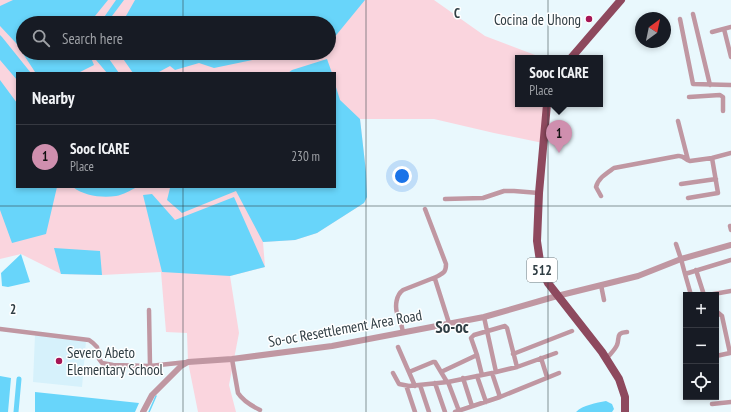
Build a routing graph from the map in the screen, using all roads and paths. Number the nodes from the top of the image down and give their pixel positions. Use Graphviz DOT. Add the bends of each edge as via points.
graph roads {
  1 [pos="621,0"];
  2 [pos="693,14"];
  3 [pos="680,19"];
  4 [pos="731,27"];
  5 [pos="724,29"];
  6 [pos="712,32"];
  7 [pos="574,55"];
  8 [pos="731,55"];
  9 [pos="710,85"];
  10 [pos="731,85"];
  11 [pos="689,97"];
  12 [pos="547,107"];
  13 [pos="723,111"];
  14 [pos="678,121"];
  15 [pos="731,153"];
  16 [pos="712,158"];
  17 [pos="688,160"];
  18 [pos="716,179"];
  19 [pos="681,184"];
  20 [pos="539,193"];
  21 [pos="601,196"];
  22 [pos="688,198"];
  23 [pos="445,199"];
  24 [pos="425,210"];
  25 [pos="676,244"];
  26 [pos="731,245"];
  27 [pos="681,259"];
  28 [pos="731,260"];
  29 [pos="696,270"];
  30 [pos="685,274"];
  31 [pos="436,277"];
  32 [pos="602,285"];
  33 [pos="731,291"];
  34 [pos="690,292"];
  35 [pos="703,292"];
  36 [pos="719,293"];
  37 [pos="557,296"];
  38 [pos="604,300"];
  39 [pos="149,310"];
  40 [pos="719,314"];
  41 [pos="484,317"];
  42 [pos="450,323"];
  43 [pos="0,329"];
  44 [pos="488,331"];
  45 [pos="572,331"];
  46 [pos="403,332"];
  47 [pos="627,332"];
  48 [pos="398,347"];
  49 [pos="556,352"];
  50 [pos="513,354"];
  51 [pos="477,355"];
  52 [pos="719,355"];
  53 [pos="541,358"];
  54 [pos="606,358"];
  55 [pos="232,359"];
  56 [pos="188,362"];
  57 [pos="150,366"];
  58 [pos="517,367"];
  59 [pos="409,372"];
  60 [pos="441,372"];
  61 [pos="394,373"];
  62 [pos="494,373"];
  63 [pos="559,373"];
  64 [pos="480,376"];
  65 [pos="548,377"];
  66 [pos="463,378"];
  67 [pos="448,382"];
  68 [pos="435,383"];
  69 [pos="418,385"];
  70 [pos="409,386"];
  71 [pos="500,397"];
  72 [pos="486,402"];
  73 [pos="731,402"];
  74 [pos="712,404"];
  75 [pos="471,408"];
  76 [pos="260,410"];
  77 [pos="457,411"];
  78 [pos="143,412"];
  79 [pos="415,412"];
  80 [pos="429,412"];
  81 [pos="445,412"];
  82 [pos="625,412"];
  1 -- 7 [label="main road"];
  2 -- 9 [label="street"];
  3 -- 9 [label="street" via="693,84"];
  4 -- 5 [label="street"];
  5 -- 6 [label="street"];
  5 -- 8 [label="street"];
  9 -- 10 [label="street"];
  11 -- 13 [label="street" via="720,95 723,97"];
  12 -- 20 [label="main road, 512"];
  14 -- 17 [label="street"];
  15 -- 16 [label="street"];
  16 -- 17 [label="street"];
  16 -- 18 [label="street"];
  17 -- 21 [label="street" via="681,155 614,168 597,183 596,187"];
  18 -- 19 [label="street"];
  18 -- 22 [label="street" via="718,192"];
  20 -- 23 [label="street" via="504,191 483,198"];
  20 -- 37 [label="main road, 512" via="537,241 541,268"];
  24 -- 31 [label="street" via="446,264 444,273"];
  25 -- 27 [label="street"];
  26 -- 27 [label="street, So-oc Resettlement Area Road"];
  27 -- 30 [label="street"];
  27 -- 32 [label="street, So-oc Resettlement Area Road" via="638,276"];
  28 -- 29 [label="street"];
  29 -- 30 [label="street"];
  29 -- 35 [label="street"];
  30 -- 34 [label="street"];
  31 -- 42 [label="street"];
  31 -- 46 [label="street" via="400,292 397,298 397,313"];
  32 -- 37 [label="street, So-oc Resettlement Area Road"];
  32 -- 38 [label="street"];
  33 -- 36 [label="street"];
  37 -- 41 [label="street, So-oc Resettlement Area Road"];
  37 -- 54 [label="main road, 512"];
  39 -- 57 [label="street"];
  40 -- 52 [label="street" via="722,316 730,353"];
  41 -- 42 [label="street, So-oc Resettlement Area Road"];
  41 -- 44 [label="street"];
  42 -- 46 [label="street, So-oc Resettlement Area Road"];
  43 -- 57 [label="street" via="89,340 97,347 102,363"];
  44 -- 50 [label="street" via="506,327"];
  44 -- 51 [label="street" via="471,338"];
  44 -- 62 [label="street"];
  45 -- 50 [label="street"];
  46 -- 55 [label="street, So-oc Resettlement Area Road" via="332,346"];
  47 -- 54 [label="street" via="619,335 617,346"];
  48 -- 59 [label="street"];
  49 -- 53 [label="street"];
  50 -- 58 [label="street"];
  51 -- 60 [label="street"];
  51 -- 64 [label="street"];
  53 -- 58 [label="street"];
  53 -- 65 [label="street"];
  54 -- 82 [label="main road, 512" via="619,379 625,397"];
  55 -- 56 [label="street, So-oc Resettlement Area Road"];
  55 -- 76 [label="street" via="238,393 242,399"];
  56 -- 57 [label="street"];
  56 -- 78 [label="street" via="152,395"];
  58 -- 62 [label="street"];
  59 -- 60 [label="street" via="434,361"];
  59 -- 69 [label="street"];
  60 -- 67 [label="street"];
  61 -- 70 [label="street" via="399,384"];
  62 -- 64 [label="street"];
  62 -- 71 [label="street"];
  63 -- 65 [label="street"];
  64 -- 66 [label="street"];
  64 -- 72 [label="street"];
  65 -- 71 [label="street"];
  66 -- 67 [label="street"];
  66 -- 75 [label="street"];
  67 -- 68 [label="street"];
  67 -- 77 [label="street"];
  68 -- 69 [label="street"];
  68 -- 81 [label="street"];
  69 -- 70 [label="street"];
  69 -- 80 [label="street"];
  70 -- 79 [label="street" via="407,388"];
  71 -- 72 [label="street"];
  72 -- 75 [label="street"];
  73 -- 74 [label="street"];
  75 -- 77 [label="street"];
}
